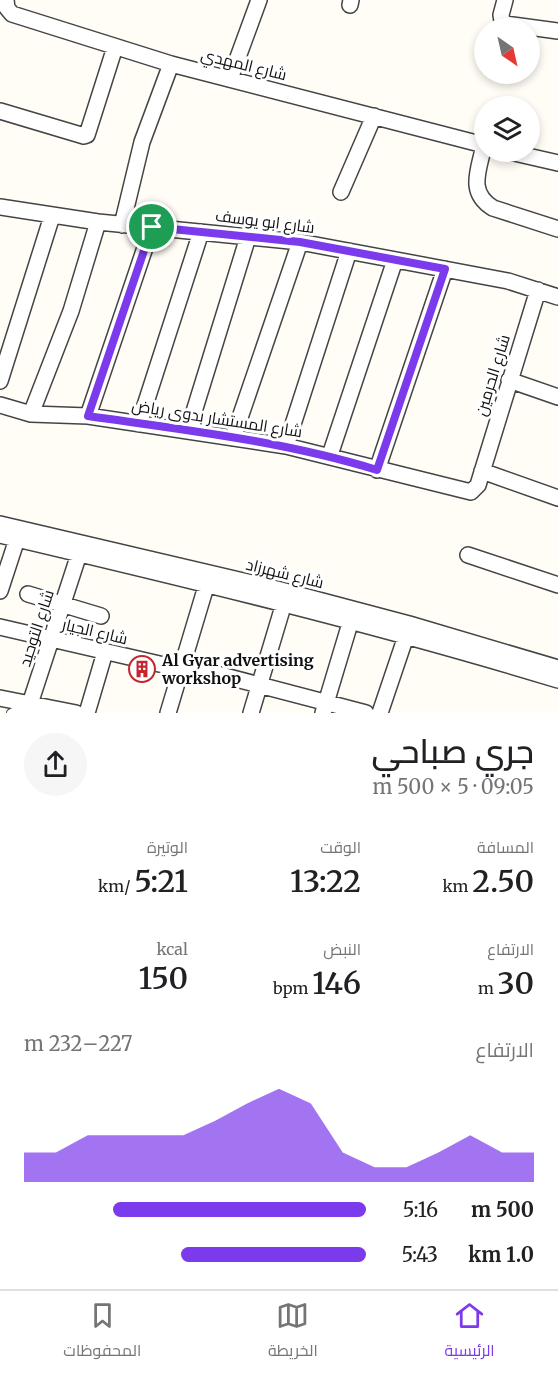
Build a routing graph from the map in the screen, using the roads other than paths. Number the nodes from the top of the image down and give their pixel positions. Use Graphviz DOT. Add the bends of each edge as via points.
graph roads {
  1 [pos="6,0"];
  2 [pos="259,0"];
  3 [pos="505,0"];
  4 [pos="558,31"];
  5 [pos="116,47"];
  6 [pos="171,64"];
  7 [pos="230,79"];
  8 [pos="0,111"];
  9 [pos="374,116"];
  10 [pos="474,142"];
  11 [pos="540,159"];
  12 [pos="481,162"];
  13 [pos="558,163"];
  14 [pos="342,192"];
  15 [pos="0,207"];
  16 [pos="52,216"];
  17 [pos="98,222"];
  18 [pos="122,225"];
  19 [pos="152,227"];
  20 [pos="558,229"];
  21 [pos="201,232"];
  22 [pos="248,237"];
  23 [pos="300,242"];
  24 [pos="349,251"];
  25 [pos="395,260"];
  26 [pos="445,269"];
  27 [pos="537,290"];
  28 [pos="558,297"];
  29 [pos="509,380"];
  30 [pos="0,381"];
  31 [pos="558,397"];
  32 [pos="0,405"];
  33 [pos="31,414"];
  34 [pos="88,416"];
  35 [pos="139,423"];
  36 [pos="188,431"];
  37 [pos="233,438"];
  38 [pos="286,446"];
  39 [pos="330,455"];
  40 [pos="377,470"];
  41 [pos="482,471"];
  42 [pos="558,498"];
  43 [pos="0,524"];
  44 [pos="0,535"];
  45 [pos="17,539"];
  46 [pos="79,554"];
  47 [pos="468,555"];
  48 [pos="207,583"];
  49 [pos="558,585"];
  50 [pos="0,591"];
  51 [pos="28,594"];
  52 [pos="278,598"];
  53 [pos="63,605"];
  54 [pos="101,616"];
  55 [pos="351,620"];
  56 [pos="0,627"];
  57 [pos="406,636"];
  58 [pos="51,639"];
  59 [pos="105,651"];
  60 [pos="182,667"];
  61 [pos="558,668"];
  62 [pos="558,680"];
  63 [pos="259,685"];
  64 [pos="0,698"];
  65 [pos="28,708"];
  66 [pos="325,708"];
  67 [pos="11,713"];
  68 [pos="76,713"];
  69 [pos="87,713"];
  70 [pos="168,713"];
  71 [pos="250,713"];
  72 [pos="366,713"];
  73 [pos="380,713"];
  1 -- 5 [label="street, شارع المهدي" via="12,14"];
  2 -- 7 [label="street"];
  3 -- 4 [label="street" via="501,15 506,24"];
  5 -- 6 [label="street, شارع المهدي"];
  5 -- 8 [label="street" via="87,135"];
  6 -- 7 [label="street, شارع المهدي"];
  6 -- 18 [label="street" via="142,142"];
  7 -- 9 [label="street, شارع المهدي"];
  9 -- 10 [label="street, شارع المهدي"];
  9 -- 14 [label="street"];
  11 -- 13 [label="street"];
  12 -- 20 [label="street" via="476,185 484,203"];
  15 -- 16 [label="street, شارع ابو يوسف"];
  16 -- 17 [label="street, شارع ابو يوسف"];
  16 -- 30 [label="street"];
  17 -- 18 [label="street, شارع ابو يوسف"];
  17 -- 33 [label="street" via="71,311"];
  18 -- 19 [label="street, شارع ابو يوسف"];
  19 -- 21 [label="street, شارع ابو يوسف"];
  19 -- 34 [label="street"];
  21 -- 22 [label="street, شارع ابو يوسف"];
  21 -- 35 [label="street"];
  22 -- 23 [label="street, شارع ابو يوسف"];
  22 -- 36 [label="street"];
  23 -- 24 [label="street, شارع ابو يوسف"];
  23 -- 37 [label="street"];
  24 -- 25 [label="street, شارع ابو يوسف"];
  24 -- 38 [label="street"];
  25 -- 26 [label="street, شارع ابو يوسف"];
  25 -- 39 [label="street"];
  26 -- 27 [label="street, شارع ابو يوسف"];
  26 -- 40 [label="street"];
  27 -- 28 [label="street, شارع ابو يوسف"];
  27 -- 29 [label="street, شارع الحرمين"];
  29 -- 31 [label="street"];
  29 -- 41 [label="street, شارع الحرمين"];
  32 -- 33 [label="street, شارع المستشار بدوى رياض"];
  33 -- 34 [label="street, شارع المستشار بدوى رياض"];
  34 -- 35 [label="street, شارع المستشار بدوى رياض"];
  35 -- 36 [label="street, شارع المستشار بدوى رياض"];
  36 -- 37 [label="street, شارع المستشار بدوى رياض"];
  37 -- 38 [label="street, شارع المستشار بدوى رياض"];
  38 -- 39 [label="street, شارع المستشار بدوى رياض"];
  39 -- 40 [label="street, شارع المستشار بدوى رياض"];
  40 -- 41 [label="street, شارع المستشار بدوى رياض" via="471,492 476,489"];
  41 -- 42 [label="street"];
  43 -- 52 [label="street, شارع شهرزاد"];
  44 -- 45 [label="street, شارع شهرزاد"];
  45 -- 46 [label="street, شارع شهرزاد"];
  45 -- 50 [label="street"];
  46 -- 48 [label="street, شارع شهرزاد"];
  46 -- 53 [label="street, شارع التوحيد"];
  47 -- 49 [label="street"];
  48 -- 52 [label="street, شارع شهرزاد"];
  48 -- 60 [label="street"];
  51 -- 53 [label="street"];
  52 -- 55 [label="street, شارع شهرزاد"];
  52 -- 61 [label="street, شارع شهرزاد" via="409,624"];
  52 -- 63 [label="street"];
  53 -- 54 [label="street"];
  53 -- 58 [label="street, شارع التوحيد"];
  55 -- 57 [label="street, شارع شهرزاد"];
  55 -- 66 [label="street"];
  56 -- 58 [label="street, شارع الجيار"];
  57 -- 62 [label="street, شارع شهرزاد"];
  57 -- 73 [label="street"];
  58 -- 59 [label="street, شارع الجيار"];
  58 -- 65 [label="street, شارع التوحيد"];
  59 -- 60 [label="street, شارع الجيار"];
  59 -- 69 [label="street"];
  60 -- 63 [label="street, شارع الجيار"];
  60 -- 70 [label="street"];
  63 -- 66 [label="street, شارع الجيار"];
  63 -- 71 [label="street"];
  64 -- 65 [label="street"];
  65 -- 67 [label="lane"];
  65 -- 68 [label="street"];
  66 -- 72 [label="street, شارع الجيار"];
}
